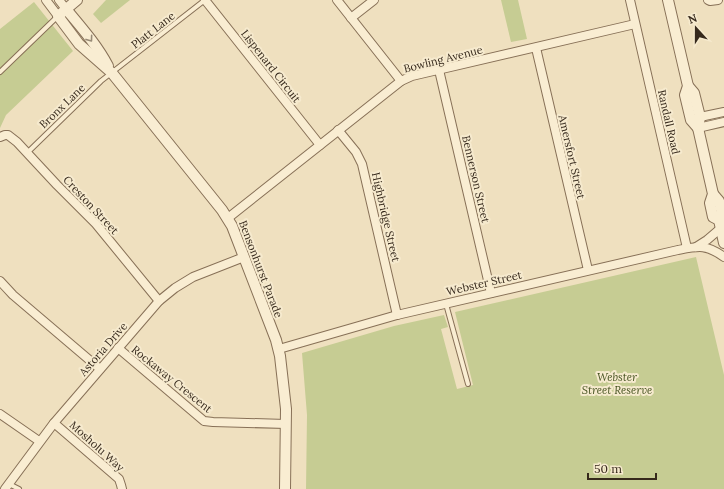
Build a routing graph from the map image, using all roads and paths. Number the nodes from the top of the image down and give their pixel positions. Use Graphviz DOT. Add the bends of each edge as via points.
graph roads {
  1 [pos="46,0"];
  2 [pos="59,0"];
  3 [pos="77,0"];
  4 [pos="205,0"];
  5 [pos="337,0"];
  6 [pos="374,0"];
  7 [pos="630,0"];
  8 [pos="668,0"];
  9 [pos="708,0"];
  10 [pos="718,0"];
  11 [pos="62,12"];
  12 [pos="351,18"];
  13 [pos="635,24"];
  14 [pos="536,48"];
  15 [pos="439,70"];
  16 [pos="0,72"];
  17 [pos="112,73"];
  18 [pos="401,81"];
  19 [pos="724,112"];
  20 [pos="695,118"];
  21 [pos="724,122"];
  22 [pos="698,128"];
  23 [pos="338,130"];
  24 [pos="0,137"];
  25 [pos="320,145"];
  26 [pos="27,153"];
  27 [pos="228,218"];
  28 [pos="721,218"];
  29 [pos="724,243"];
  30 [pos="696,247"];
  31 [pos="687,248"];
  32 [pos="724,257"];
  33 [pos="244,258"];
  34 [pos="588,270"];
  35 [pos="0,281"];
  36 [pos="491,293"];
  37 [pos="159,301"];
  38 [pos="446,303"];
  39 [pos="397,315"];
  40 [pos="118,348"];
  41 [pos="278,349"];
  42 [pos="100,369"];
  43 [pos="468,384"];
  44 [pos="0,414"];
  45 [pos="54,422"];
  46 [pos="286,424"];
  47 [pos="39,441"];
  48 [pos="7,486"];
  49 [pos="19,489"];
  50 [pos="122,489"];
  51 [pos="285,489"];
  1 -- 11 [label="street, Bensonhurst Parade"];
  2 -- 11 [label="street, Bensonhurst Parade"];
  3 -- 11 [label="street"];
  4 -- 17 [label="lane, Platt Lane"];
  4 -- 25 [label="street, Lispenard Circuit"];
  5 -- 12 [label="street"];
  6 -- 12 [label="street"];
  7 -- 13 [label="street, Randall Road"];
  8 -- 20 [label="street" via="688,86 685,94"];
  9 -- 10 [label="street"];
  11 -- 16 [label="lane"];
  11 -- 17 [label="street, Bensonhurst Parade" via="79,44"];
  12 -- 18 [label="street"];
  13 -- 14 [label="street, Bowling Avenue"];
  13 -- 31 [label="street, Randall Road"];
  14 -- 15 [label="street, Bowling Avenue"];
  14 -- 34 [label="street, Amersfort Street"];
  15 -- 18 [label="street, Bowling Avenue"];
  15 -- 36 [label="street, Bennerson Street"];
  17 -- 26 [label="lane, Bronx Lane"];
  17 -- 27 [label="street, Bensonhurst Parade"];
  18 -- 23 [label="street, Bowling Avenue"];
  19 -- 20 [label="street"];
  20 -- 22 [label="street"];
  21 -- 22 [label="street"];
  22 -- 28 [label="street" via="713,194 710,203 713,216"];
  23 -- 25 [label="street, Bowling Avenue"];
  23 -- 39 [label="street, Highbridge Street" via="356,152 362,164"];
  24 -- 26 [label="street, Creston Street" via="8,135"];
  25 -- 27 [label="street, Bowling Avenue"];
  26 -- 37 [label="street, Creston Street" via="96,224"];
  27 -- 33 [label="street, Bensonhurst Parade"];
  28 -- 29 [label="street"];
  28 -- 30 [label="street, Webster Street" via="707,240"];
  30 -- 31 [label="street, Webster Street"];
  30 -- 32 [label="street, Webster Street" via="707,247"];
  31 -- 34 [label="street, Webster Street"];
  33 -- 37 [label="street, Astoria Drive" via="193,277"];
  33 -- 41 [label="street, Bensonhurst Parade"];
  34 -- 36 [label="street, Webster Street"];
  35 -- 42 [label="street"];
  36 -- 38 [label="street, Webster Street"];
  37 -- 40 [label="street, Astoria Drive"];
  38 -- 39 [label="street, Webster Street"];
  38 -- 43 [label="lane"];
  39 -- 41 [label="street, Webster Street"];
  40 -- 42 [label="street, Astoria Drive"];
  40 -- 46 [label="street, Rockaway Crescent" via="204,421"];
  41 -- 46 [label="street, Bensonhurst Parade" via="282,366"];
  42 -- 45 [label="street, Astoria Drive"];
  44 -- 47 [label="street"];
  45 -- 47 [label="street, Astoria Drive"];
  45 -- 50 [label="street, Mosholu Way" via="119,479"];
  46 -- 51 [label="street, Bensonhurst Parade"];
  47 -- 48 [label="street, Astoria Drive"];
  48 -- 49 [label="lane"];
}
